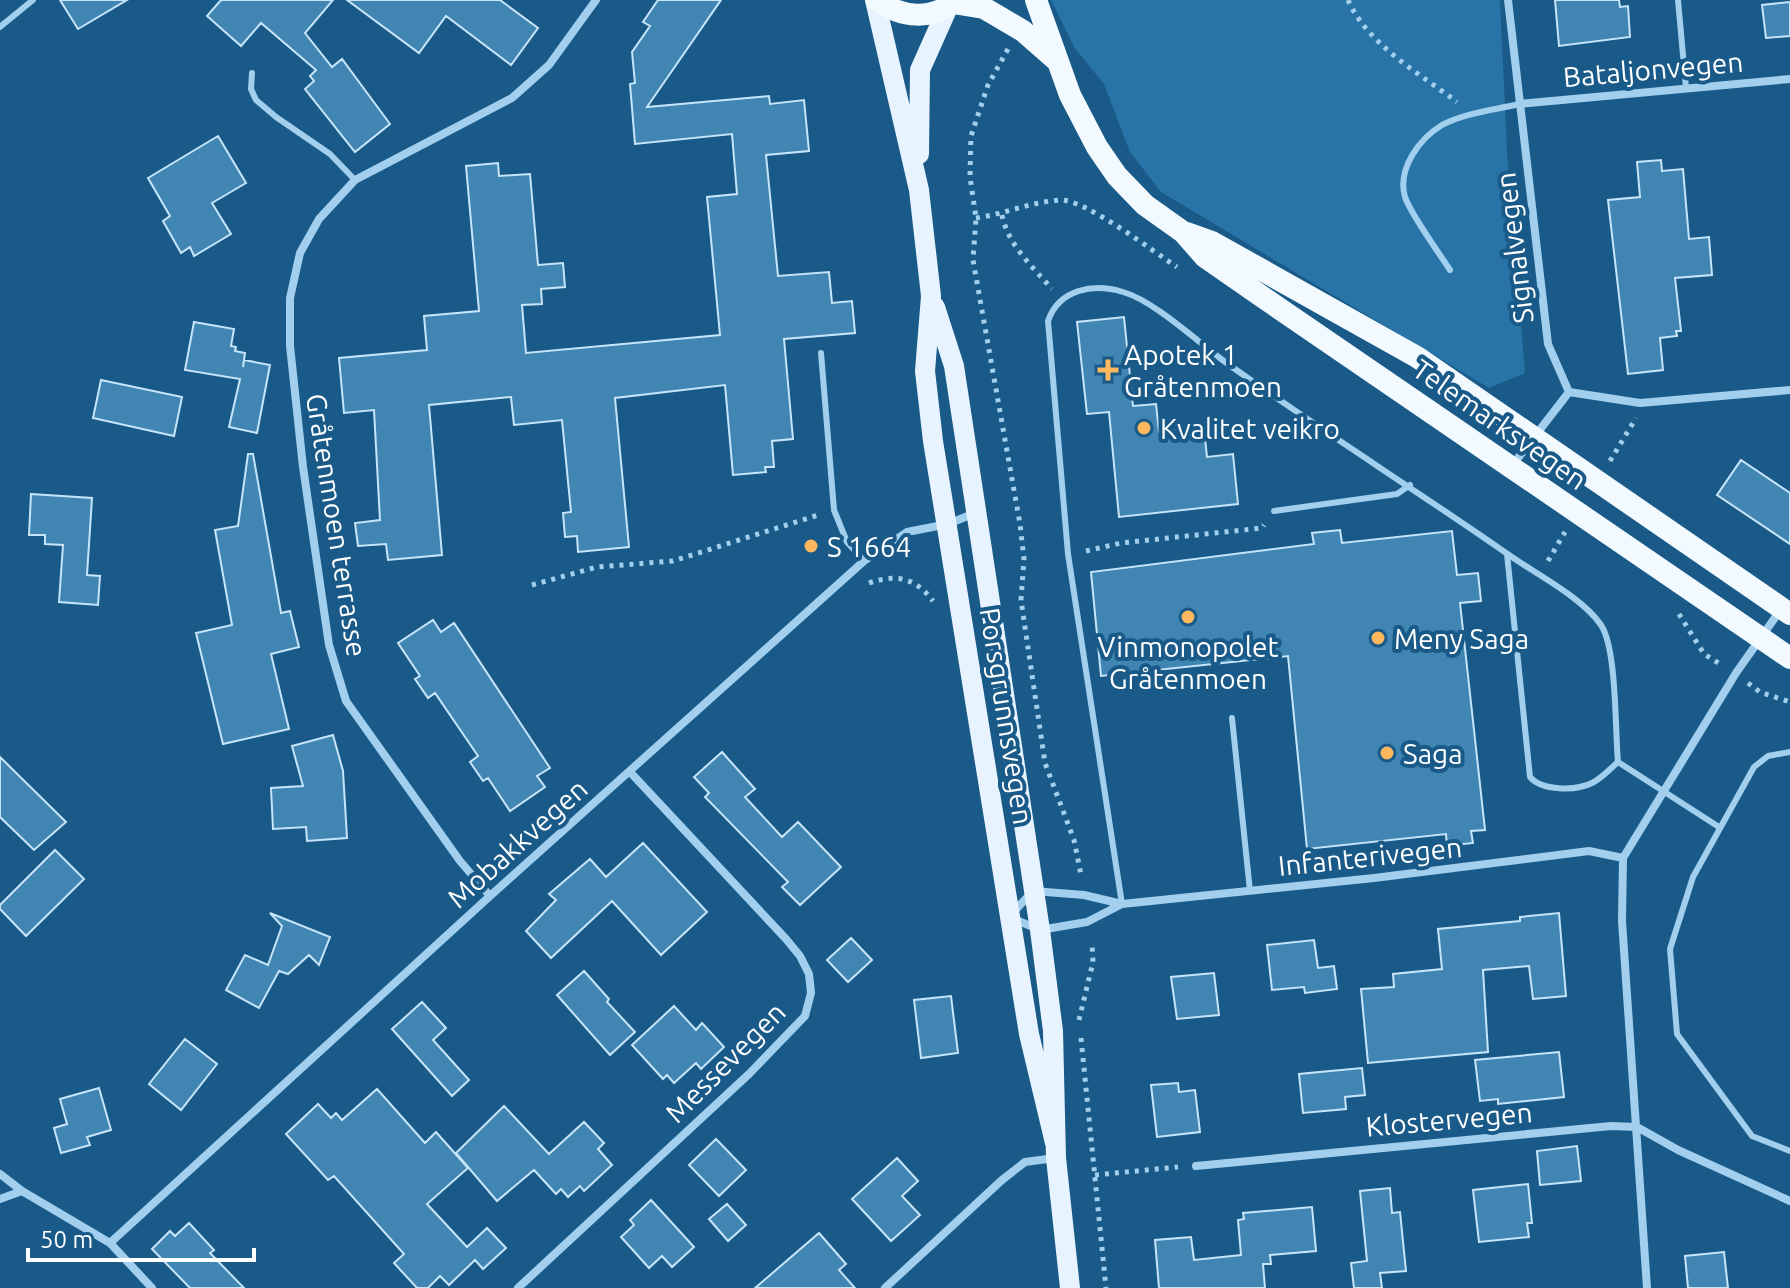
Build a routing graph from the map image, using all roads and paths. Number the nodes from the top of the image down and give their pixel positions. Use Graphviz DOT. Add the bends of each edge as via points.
graph roads {
  1 [pos="33,0"];
  2 [pos="596,0"];
  3 [pos="876,0"];
  4 [pos="1036,0"];
  5 [pos="1348,0"];
  6 [pos="1508,0"];
  7 [pos="1678,0"];
  8 [pos="953,3"];
  9 [pos="0,27"];
  10 [pos="1011,44"];
  11 [pos="1056,59"];
  12 [pos="252,73"];
  13 [pos="1790,79"];
  14 [pos="1686,88"];
  15 [pos="1519,104"];
  16 [pos="1474,114"];
  17 [pos="355,180"];
  18 [pos="919,190"];
  19 [pos="1002,215"];
  20 [pos="976,218"];
  21 [pos="1183,232"];
  22 [pos="1178,268"];
  23 [pos="1450,270"];
  24 [pos="931,296"];
  25 [pos="1061,299"];
  26 [pos="821,353"];
  27 [pos="1790,390"];
  28 [pos="1569,392"];
  29 [pos="1640,403"];
  30 [pos="1534,438"];
  31 [pos="1511,468"];
  32 [pos="1603,472"];
  33 [pos="1410,485"];
  34 [pos="834,510"];
  35 [pos="1274,511"];
  36 [pos="976,513"];
  37 [pos="948,524"];
  38 [pos="1568,525"];
  39 [pos="1564,532"];
  40 [pos="1577,542"];
  41 [pos="1068,554"];
  42 [pos="1507,554"];
  43 [pos="864,561"];
  44 [pos="1539,576"];
  45 [pos="532,585"];
  46 [pos="830,593"];
  47 [pos="1666,606"];
  48 [pos="1786,611"];
  49 [pos="940,612"];
  50 [pos="1762,639"];
  51 [pos="1790,658"];
  52 [pos="1736,673"];
  53 [pos="1790,702"];
  54 [pos="1232,718"];
  55 [pos="1790,752"];
  56 [pos="1618,762"];
  57 [pos="631,773"];
  58 [pos="1665,791"];
  59 [pos="1719,827"];
  60 [pos="1623,858"];
  61 [pos="1081,875"];
  62 [pos="1033,891"];
  63 [pos="1250,891"];
  64 [pos="490,896"];
  65 [pos="1122,904"];
  66 [pos="1009,917"];
  67 [pos="1040,930"];
  68 [pos="1092,943"];
  69 [pos="1637,1127"];
  70 [pos="1055,1150"];
  71 [pos="1790,1151"];
  72 [pos="1196,1166"];
  73 [pos="0,1174"];
  74 [pos="1095,1175"];
  75 [pos="1096,1186"];
  76 [pos="1080,1187"];
  77 [pos="22,1191"];
  78 [pos="0,1199"];
  79 [pos="1790,1201"];
  80 [pos="110,1243"];
  81 [pos="152,1288"];
  82 [pos="518,1288"];
  83 [pos="885,1288"];
  84 [pos="1070,1288"];
  85 [pos="1106,1288"];
  86 [pos="1647,1288"];
  1 -- 9 [label="lane"];
  2 -- 17 [label="street, Gråtenmoen terrasse" via="549,65 512,98"];
  3 -- 8 [label="highway, Porsgrunnsvegen" via="920,15"];
  3 -- 18 [label="main road, Porsgrunnsvegen"];
  4 -- 11 [label="highway, Telemarksvegen"];
  5 -- 16 [label="path" via="1373,36"];
  6 -- 15 [label="street, Signalvegen"];
  7 -- 14 [label="lane"];
  8 -- 11 [label="highway, Telemarksvegen" via="984,8"];
  8 -- 18 [label="main road, Porsgrunnsvegen" via="920,70"];
  10 -- 20 [label="path" via="988,85 971,136"];
  11 -- 21 [label="highway, Telemarksvegen" via="1097,147 1117,176"];
  12 -- 17 [label="lane" via="256,100 330,154"];
  13 -- 14 [label="street, Bataljonvegen"];
  14 -- 15 [label="street, Bataljonvegen"];
  15 -- 16 [label="lane"];
  15 -- 28 [label="street, Signalvegen" via="1548,344"];
  16 -- 23 [label="lane" via="1442,126 1419,145 1403,178 1405,198"];
  17 -- 64 [label="street, Gråtenmoen terrasse" via="319,219 300,253 290,298 301,452 329,645 346,701"];
  18 -- 24 [label="main road, Porsgrunnsvegen"];
  19 -- 20 [label="path"];
  19 -- 22 [label="path" via="1064,200 1086,208"];
  19 -- 25 [label="path" via="1012,242"];
  20 -- 61 [label="path" via="973,260 1020,524 1021,600 1045,763 1074,840"];
  21 -- 30 [label="highway, Telemarksvegen" via="1212,242 1364,325"];
  21 -- 31 [label="highway, Telemarksvegen" via="1205,257"];
  24 -- 36 [label="main road, Porsgrunnsvegen" via="954,366"];
  24 -- 37 [label="main road, Porsgrunnsvegen" via="925,371"];
  25 -- 33 [label="lane" via="1098,288 1125,292"];
  25 -- 41 [label="lane" via="1048,321"];
  26 -- 34 [label="lane"];
  27 -- 29 [label="street"];
  28 -- 29 [label="street"];
  28 -- 30 [label="street"];
  29 -- 32 [label="path" via="1634,424"];
  30 -- 31 [label="street"];
  30 -- 48 [label="highway, Telemarksvegen"];
  31 -- 50 [label="highway, Telemarksvegen"];
  33 -- 35 [label="lane" via="1397,494"];
  33 -- 42 [label="lane"];
  34 -- 43 [label="lane" via="847,542"];
  34 -- 45 [label="path" via="673,561 597,567"];
  35 -- 41 [label="path" via="1262,528"];
  36 -- 37 [label="street, Mobakkvegen"];
  36 -- 62 [label="main road, Porsgrunnsvegen"];
  37 -- 43 [label="street, Mobakkvegen" via="907,532"];
  37 -- 66 [label="main road, Porsgrunnsvegen"];
  38 -- 39 [label="path"];
  39 -- 40 [label="path"];
  39 -- 44 [label="path"];
  41 -- 65 [label="lane"];
  42 -- 44 [label="lane"];
  42 -- 56 [label="lane" via="1530,777 1558,788 1592,784"];
  43 -- 46 [label="street, Mobakkvegen"];
  44 -- 56 [label="lane" via="1580,604 1600,624 1609,643"];
  46 -- 49 [label="path" via="902,578 926,592"];
  46 -- 57 [label="street, Mobakkvegen"];
  47 -- 52 [label="path" via="1679,615 1704,654"];
  48 -- 50 [label="street"];
  50 -- 51 [label="highway, Telemarksvegen"];
  50 -- 52 [label="street"];
  52 -- 53 [label="path" via="1760,692"];
  52 -- 58 [label="street"];
  54 -- 63 [label="lane"];
  55 -- 59 [label="lane" via="1768,756 1754,767"];
  56 -- 58 [label="lane"];
  57 -- 64 [label="street, Mobakkvegen"];
  57 -- 82 [label="street, Messevegen" via="800,956 811,993 805,1016 749,1074"];
  58 -- 59 [label="lane"];
  58 -- 60 [label="street"];
  59 -- 71 [label="lane" via="1693,877 1670,949 1677,1034 1752,1136"];
  60 -- 63 [label="street, Infanterivegen" via="1589,851"];
  60 -- 69 [label="street" via="1622,921"];
  62 -- 65 [label="street, Infanterivegen"];
  62 -- 66 [label="street"];
  62 -- 67 [label="main road, Porsgrunnsvegen"];
  63 -- 65 [label="street, Infanterivegen"];
  64 -- 80 [label="street, Mobakkvegen"];
  65 -- 67 [label="street, Infanterivegen" via="1087,922"];
  66 -- 67 [label="street"];
  66 -- 70 [label="main road, Porsgrunnsvegen"];
  67 -- 70 [label="main road, Porsgrunnsvegen" via="1053,1031"];
  68 -- 74 [label="path" via="1093,962 1079,1016"];
  69 -- 72 [label="street, Klostervegen"];
  69 -- 79 [label="street, Klostervegen"];
  69 -- 86 [label="street"];
  70 -- 83 [label="street" via="1025,1162 1002,1180"];
  70 -- 84 [label="main road, Porsgrunnsvegen"];
  72 -- 74 [label="path"];
  73 -- 77 [label="street"];
  74 -- 75 [label="path"];
  75 -- 76 [label="path"];
  75 -- 85 [label="path"];
  77 -- 78 [label="street"];
  77 -- 80 [label="street"];
  80 -- 81 [label="street"];
}
